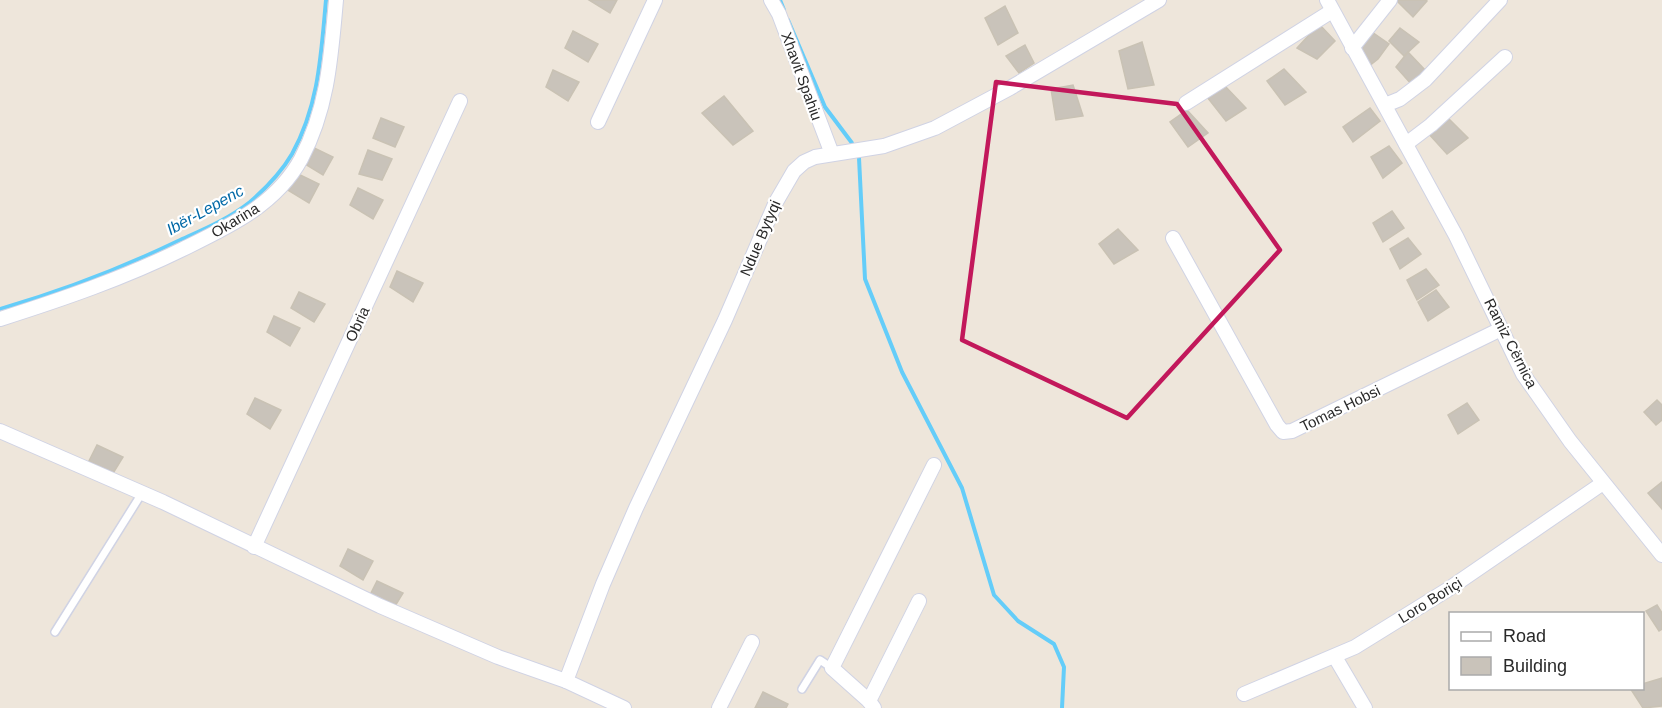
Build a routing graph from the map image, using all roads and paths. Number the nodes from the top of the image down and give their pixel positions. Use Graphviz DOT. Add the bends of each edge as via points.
graph roads {
  1 [pos="336,0"];
  2 [pos="655,0"];
  3 [pos="771,0"];
  4 [pos="1159,0"];
  5 [pos="1390,0"];
  6 [pos="1500,0"];
  7 [pos="1330,5"];
  8 [pos="1352,48"];
  9 [pos="1505,57"];
  10 [pos="460,101"];
  11 [pos="1186,103"];
  12 [pos="1384,105"];
  13 [pos="598,122"];
  14 [pos="1406,144"];
  15 [pos="832,154"];
  16 [pos="1173,238"];
  17 [pos="0,319"];
  18 [pos="1501,329"];
  19 [pos="0,431"];
  20 [pos="934,465"];
  21 [pos="1603,483"];
  22 [pos="142,493"];
  23 [pos="254,547"];
  24 [pos="1662,555"];
  25 [pos="919,601"];
  26 [pos="56,633"];
  27 [pos="752,642"];
  28 [pos="1335,657"];
  29 [pos="832,668"];
  30 [pos="566,681"];
  31 [pos="802,689"];
  32 [pos="1244,694"];
  33 [pos="871,704"];
  34 [pos="624,708"];
  35 [pos="719,708"];
  36 [pos="1365,708"];
  1 -- 17 [label="street, Okarina" via="326,91 319,116 299,161 271,196 234,224 151,265"];
  2 -- 13 [label="street"];
  3 -- 15 [label="street, Xhavit Spahiu"];
  4 -- 15 [label="street, Ndue Bytyqi" via="935,128 884,146"];
  5 -- 8 [label="street"];
  6 -- 12 [label="street" via="1425,80 1400,99"];
  7 -- 8 [label="street, Ramiz Cërnica"];
  7 -- 11 [label="street, Ramiz Cërnica"];
  8 -- 12 [label="street, Ramiz Cërnica"];
  9 -- 14 [label="street"];
  10 -- 23 [label="street, Obria"];
  12 -- 14 [label="street, Ramiz Cërnica"];
  14 -- 18 [label="street, Ramiz Cërnica"];
  15 -- 30 [label="street, Ndue Bytyqi" via="804,162 776,201 603,584"];
  16 -- 18 [label="street, Tomas Hobsi" via="1283,432"];
  18 -- 21 [label="street, Ramiz Cërnica" via="1523,374"];
  19 -- 22 [label="street"];
  20 -- 29 [label="street"];
  21 -- 24 [label="street, Ramiz Cërnica"];
  21 -- 28 [label="street, Loro Boriçi" via="1447,590"];
  22 -- 23 [label="street"];
  22 -- 26 [label="lane"];
  23 -- 30 [label="street" via="498,657"];
  25 -- 33 [label="street"];
  27 -- 35 [label="street"];
  28 -- 32 [label="street, Loro Boriçi"];
  28 -- 36 [label="street"];
  29 -- 31 [label="lane" via="820,660"];
  29 -- 33 [label="street"];
  30 -- 34 [label="street"];
}
